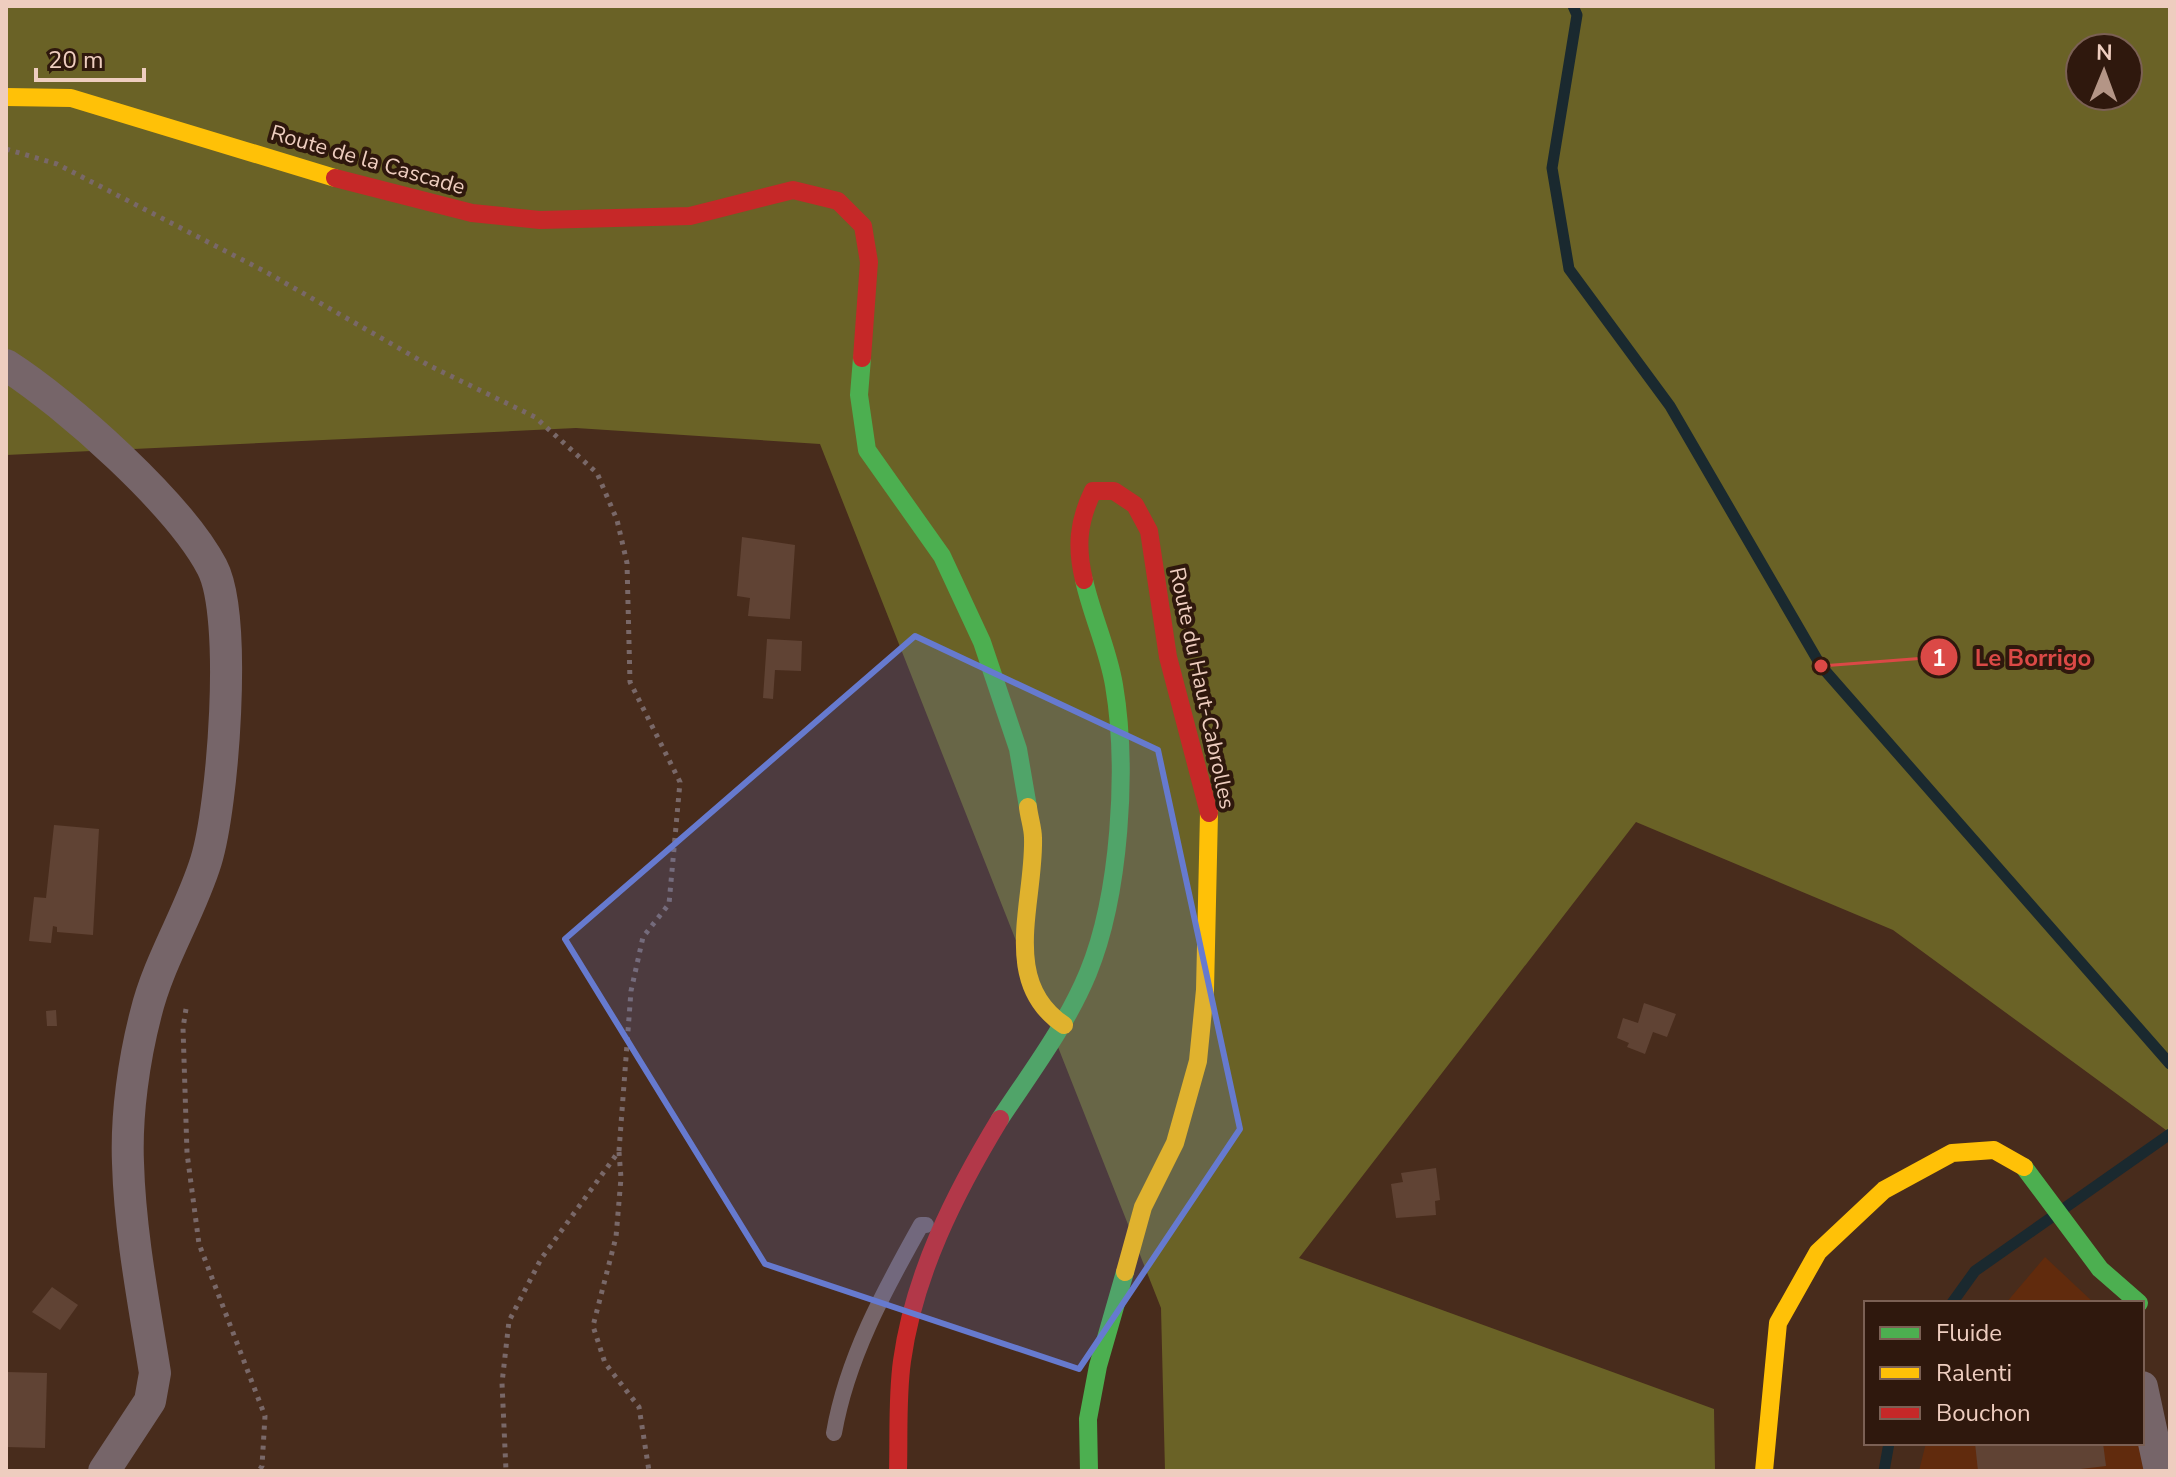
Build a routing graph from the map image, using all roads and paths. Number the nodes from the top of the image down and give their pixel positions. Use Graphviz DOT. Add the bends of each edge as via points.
graph roads {
  1 [pos="6,97"];
  2 [pos="6,149"];
  3 [pos="6,365"];
  4 [pos="187,998"];
  5 [pos="1064,1025"];
  6 [pos="619,1151"];
  7 [pos="944,1225"];
  8 [pos="2134,1301"];
  9 [pos="2144,1399"];
  10 [pos="834,1433"];
  11 [pos="104,1471"];
  12 [pos="259,1471"];
  13 [pos="506,1471"];
  14 [pos="649,1471"];
  15 [pos="898,1471"];
  16 [pos="1089,1471"];
  17 [pos="1764,1471"];
  18 [pos="2160,1471"];
  1 -- 5 [label="street, Route de la Cascade" via="71,98 389,194 472,213 540,220 690,216 793,190 838,201 863,226 869,262 859,395 867,450 942,556 987,656 1018,749 1033,838 1023,942 1031,986 1046,1013"];
  2 -- 6 [label="path" via="71,171 266,272 430,366 535,417 597,473 617,520 627,563 630,682 680,782 669,904 643,937 631,991"];
  3 -- 11 [label="street" via="104,443 189,531 214,569 224,615 218,783 207,859 146,1011 134,1079 128,1162 155,1373 150,1401"];
  4 -- 12 [label="path" via="187,1153 199,1244 265,1416"];
  5 -- 7 [label="street, Route du Haut-Cabrolles" via="999,1122"];
  5 -- 16 [label="street, Route du Haut-Cabrolles" via="1086,985 1105,913 1117,756 1115,687 1081,567 1079,530 1083,503 1093,491 1114,491 1135,505 1149,531 1168,657 1209,812 1205,990 1198,1061 1175,1143 1143,1207 1098,1366 1088,1419"];
  6 -- 13 [label="path" via="541,1259 509,1321 502,1383"];
  6 -- 14 [label="path" via="616,1237 593,1326 605,1363 639,1407"];
  7 -- 10 [label="lane" via="921,1225 876,1307 840,1396"];
  7 -- 15 [label="street, Route du Haut-Cabrolles" via="926,1265 903,1351"];
  8 -- 17 [label="street" via="2100,1269 2023,1166 1994,1150 1952,1153 1884,1190 1818,1252 1778,1323"];
  9 -- 18 [label="street"];
}
